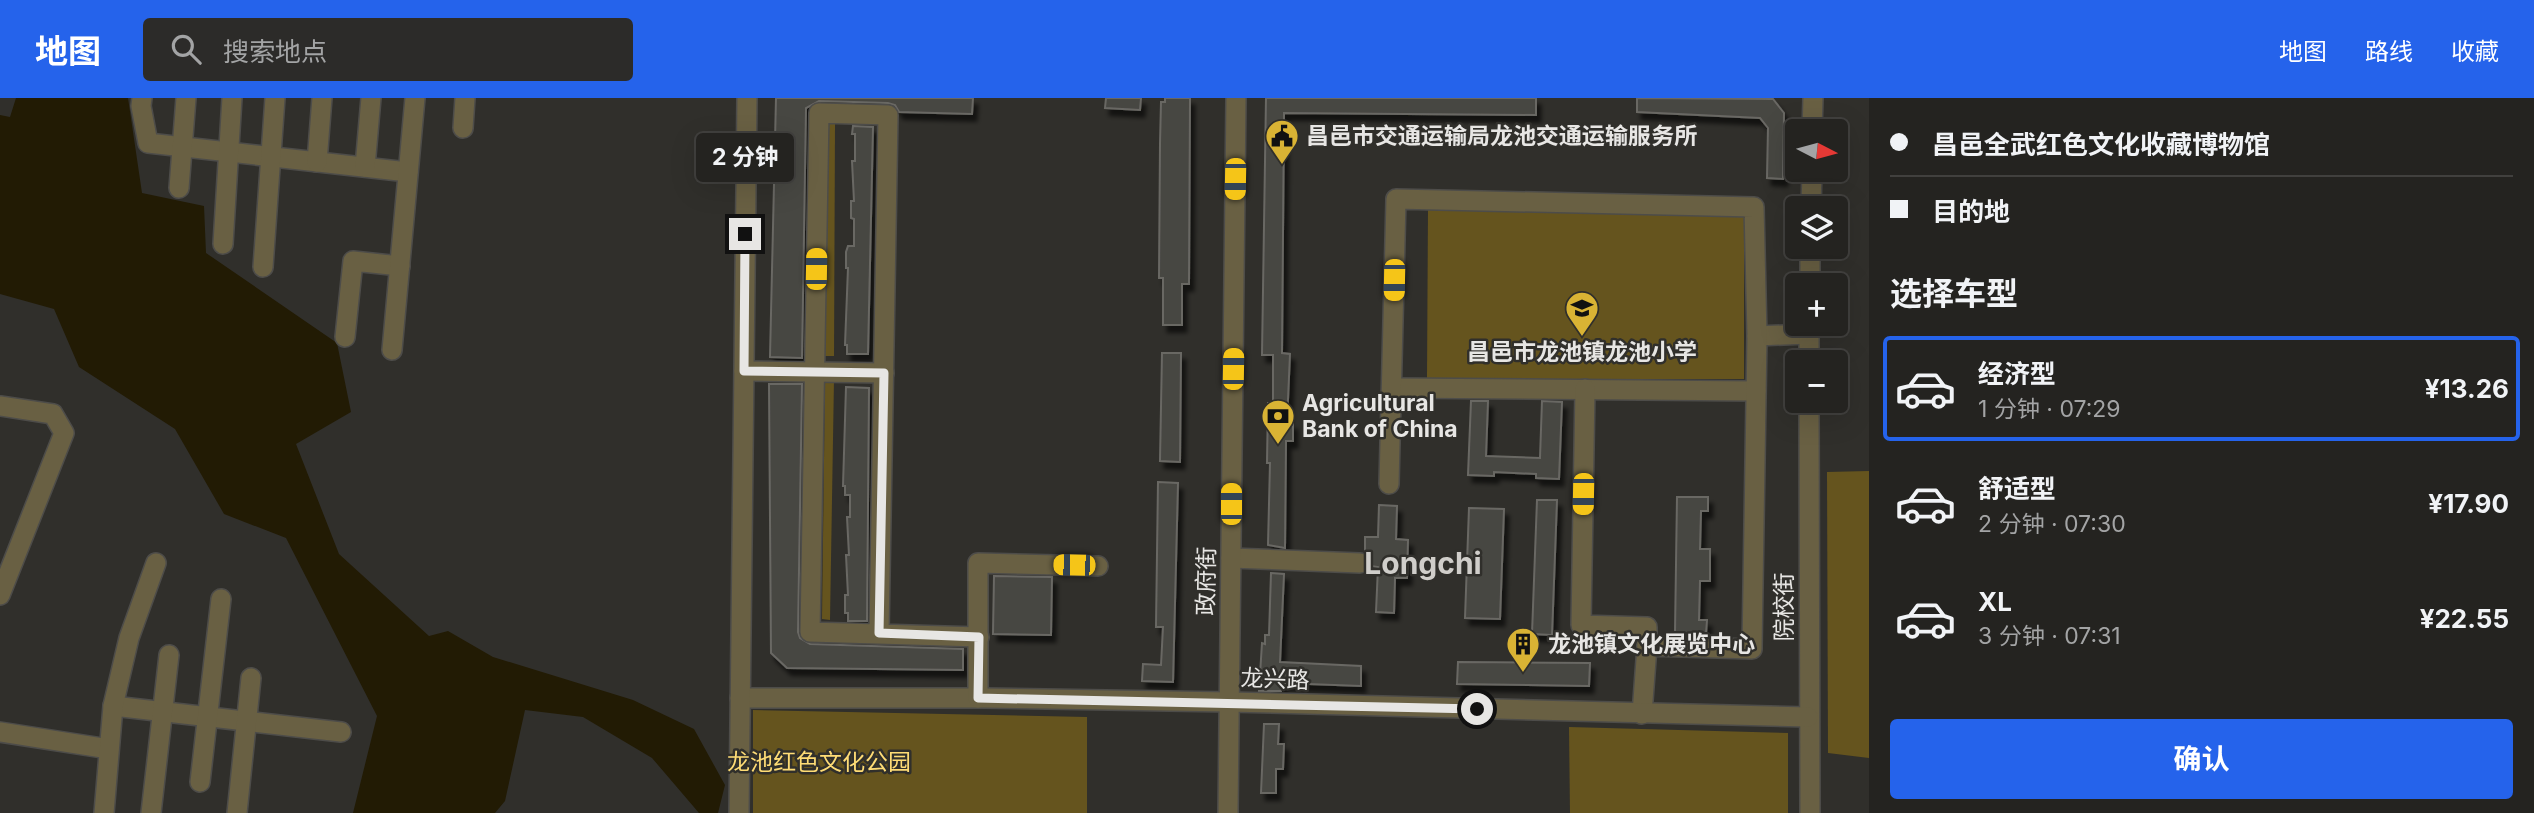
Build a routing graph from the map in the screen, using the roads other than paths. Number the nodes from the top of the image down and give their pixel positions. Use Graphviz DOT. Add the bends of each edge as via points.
graph roads {
  1 [pos="142,98"];
  2 [pos="186,98"];
  3 [pos="232,98"];
  4 [pos="275,98"];
  5 [pos="322,98"];
  6 [pos="371,98"];
  7 [pos="415,98"];
  8 [pos="465,98"];
  9 [pos="747,98"];
  10 [pos="1236,98"];
  11 [pos="1813,98"];
  12 [pos="1812,119"];
  13 [pos="463,128"];
  14 [pos="182,147"];
  15 [pos="229,152"];
  16 [pos="271,157"];
  17 [pos="317,162"];
  18 [pos="365,167"];
  19 [pos="408,172"];
  20 [pos="179,188"];
  21 [pos="223,244"];
  22 [pos="400,266"];
  23 [pos="263,267"];
  24 [pos="1785,332"];
  25 [pos="1757,335"];
  26 [pos="345,337"];
  27 [pos="392,350"];
  28 [pos="744,371"];
  29 [pos="815,372"];
  30 [pos="884,373"];
  31 [pos="1392,388"];
  32 [pos="1585,389"];
  33 [pos="1756,391"];
  34 [pos="0,406"];
  35 [pos="1809,413"];
  36 [pos="1389,484"];
  37 [pos="1231,558"];
  38 [pos="156,563"];
  39 [pos="1360,563"];
  40 [pos="1098,566"];
  41 [pos="0,595"];
  42 [pos="221,599"];
  43 [pos="879,633"];
  44 [pos="979,637"];
  45 [pos="1647,646"];
  46 [pos="169,655"];
  47 [pos="251,678"];
  48 [pos="740,698"];
  49 [pos="978,698"];
  50 [pos="1229,702"];
  51 [pos="113,706"];
  52 [pos="162,712"];
  53 [pos="1642,714"];
  54 [pos="208,717"];
  55 [pos="1808,717"];
  56 [pos="247,721"];
  57 [pos="0,732"];
  58 [pos="341,732"];
  59 [pos="109,749"];
  60 [pos="201,782"];
  61 [pos="104,813"];
  62 [pos="151,813"];
  63 [pos="237,813"];
  64 [pos="739,813"];
  65 [pos="1228,813"];
  66 [pos="1810,813"];
  1 -- 14 [label="street" via="148,143"];
  2 -- 14 [label="street"];
  3 -- 15 [label="street"];
  4 -- 16 [label="street"];
  5 -- 17 [label="street"];
  6 -- 18 [label="street"];
  7 -- 19 [label="street"];
  8 -- 13 [label="street"];
  9 -- 28 [label="street"];
  10 -- 37 [label="street, 政府街"];
  11 -- 12 [label="street"];
  14 -- 15 [label="street"];
  14 -- 20 [label="street"];
  15 -- 16 [label="street"];
  15 -- 21 [label="street"];
  16 -- 17 [label="street"];
  16 -- 23 [label="street"];
  17 -- 18 [label="street"];
  18 -- 19 [label="street"];
  19 -- 22 [label="street"];
  22 -- 26 [label="street" via="354,261"];
  22 -- 27 [label="street"];
  24 -- 25 [label="street"];
  25 -- 31 [label="street" via="1754,207 1396,199"];
  25 -- 33 [label="street"];
  28 -- 29 [label="street"];
  28 -- 48 [label="street"];
  29 -- 30 [label="street"];
  29 -- 30 [label="street" via="819,113 888,115"];
  29 -- 43 [label="street" via="810,632"];
  30 -- 43 [label="street"];
  31 -- 32 [label="street"];
  31 -- 36 [label="street"];
  32 -- 33 [label="street"];
  32 -- 45 [label="street" via="1581,625 1647,627"];
  33 -- 45 [label="street" via="1752,649"];
  34 -- 41 [label="street" via="53,414 64,433"];
  35 -- 55 [label="street, 院校街"];
  37 -- 39 [label="street"];
  37 -- 50 [label="street, 政府街"];
  38 -- 51 [label="street" via="129,638"];
  40 -- 44 [label="street" via="978,563"];
  42 -- 54 [label="street"];
  43 -- 44 [label="street"];
  44 -- 49 [label="street"];
  45 -- 53 [label="street"];
  46 -- 52 [label="street"];
  47 -- 56 [label="street"];
  48 -- 49 [label="street, 龙兴路"];
  48 -- 64 [label="street"];
  49 -- 50 [label="street, 龙兴路"];
  50 -- 53 [label="street, 龙兴路"];
  50 -- 65 [label="street, 政府街"];
  51 -- 52 [label="street"];
  51 -- 59 [label="street"];
  52 -- 54 [label="street"];
  52 -- 62 [label="street"];
  53 -- 55 [label="street, 龙兴路"];
  54 -- 56 [label="street"];
  54 -- 60 [label="street"];
  55 -- 66 [label="street, 院校街"];
  56 -- 58 [label="street"];
  56 -- 63 [label="street"];
  57 -- 59 [label="street"];
  59 -- 61 [label="street"];
}
